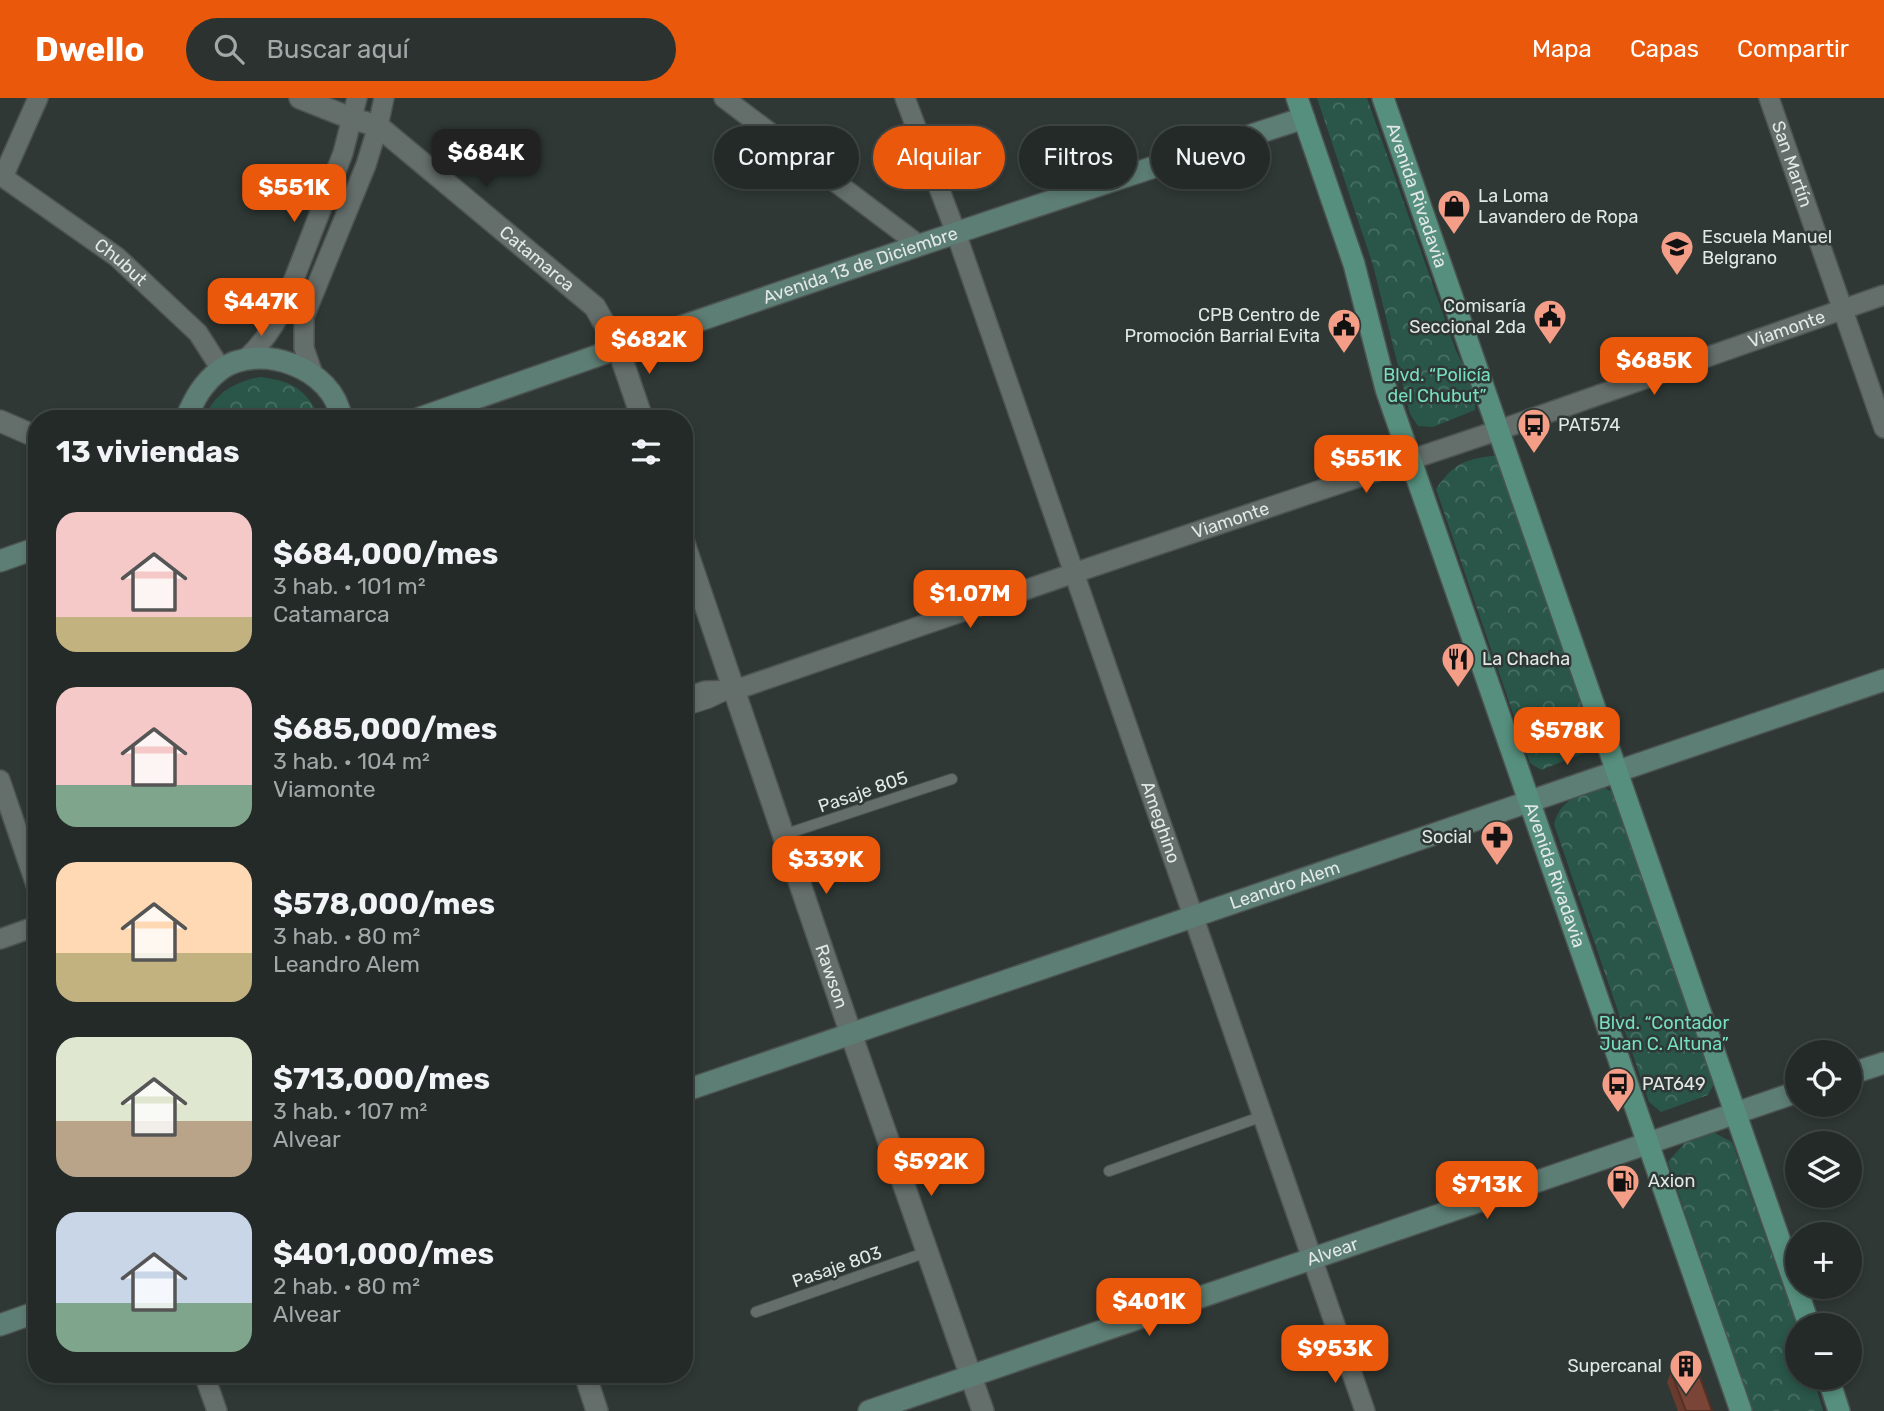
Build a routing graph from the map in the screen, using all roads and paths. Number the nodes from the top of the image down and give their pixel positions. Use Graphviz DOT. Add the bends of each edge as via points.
graph roads {
  1 [pos="38,98"];
  2 [pos="300,98"];
  3 [pos="357,98"];
  4 [pos="384,98"];
  5 [pos="724,98"];
  6 [pos="905,98"];
  7 [pos="1383,98"];
  8 [pos="1769,98"];
  9 [pos="1300,108"];
  10 [pos="353,119"];
  11 [pos="378,126"];
  12 [pos="2,176"];
  13 [pos="956,233"];
  14 [pos="919,245"];
  15 [pos="1884,295"];
  16 [pos="1843,309"];
  17 [pos="618,348"];
  18 [pos="246,359"];
  19 [pos="221,369"];
  20 [pos="313,374"];
  21 [pos="190,410"];
  22 [pos="341,410"];
  23 [pos="442,410"];
  24 [pos="639,410"];
  25 [pos="0,421"];
  26 [pos="1884,428"];
  27 [pos="1499,430"];
  28 [pos="28,433"];
  29 [pos="1410,459"];
  30 [pos="28,551"];
  31 [pos="0,561"];
  32 [pos="693,569"];
  33 [pos="1074,573"];
  34 [pos="1884,680"];
  35 [pos="735,690"];
  36 [pos="693,695"];
  37 [pos="693,708"];
  38 [pos="1618,772"];
  39 [pos="952,779"];
  40 [pos="0,780"];
  41 [pos="1530,802"];
  42 [pos="783,835"];
  43 [pos="28,862"];
  44 [pos="1194,917"];
  45 [pos="28,929"];
  46 [pos="0,939"];
  47 [pos="851,1034"];
  48 [pos="1884,1063"];
  49 [pos="1862,1070"];
  50 [pos="693,1088"];
  51 [pos="1785,1097"];
  52 [pos="1736,1113"];
  53 [pos="1263,1116"];
  54 [pos="1648,1144"];
  55 [pos="1109,1171"];
  56 [pos="928,1252"];
  57 [pos="1312,1259"];
  58 [pos="755,1312"];
  59 [pos="1805,1313"];
  60 [pos="28,1315"];
  61 [pos="0,1325"];
  62 [pos="971,1377"];
  63 [pos="207,1383"];
  64 [pos="588,1383"];
  65 [pos="1832,1390"];
  66 [pos="217,1411"];
  67 [pos="597,1411"];
  68 [pos="869,1411"];
  69 [pos="983,1411"];
  70 [pos="1365,1411"];
  71 [pos="1741,1411"];
  72 [pos="1839,1411"];
  1 -- 12 [label="street"];
  2 -- 10 [label="street, Catamarca"];
  3 -- 10 [label="street"];
  4 -- 11 [label="street"];
  5 -- 14 [label="street"];
  6 -- 13 [label="street, Ameghino"];
  7 -- 27 [label="main road, Avenida Rivadavia"];
  8 -- 16 [label="street, San Martín"];
  9 -- 13 [label="main road, Avenida 13 de Diciembre"];
  9 -- 29 [label="main road, Avenida Rivadavia" via="1354,264 1386,389"];
  10 -- 11 [label="street, Catamarca"];
  10 -- 18 [label="street" via="282,310 262,345"];
  11 -- 17 [label="street, Catamarca" via="594,307"];
  11 -- 20 [label="street" via="304,317 304,348"];
  12 -- 19 [label="street, Chubut" via="117,257 198,334"];
  13 -- 14 [label="main road, Avenida 13 de Diciembre"];
  13 -- 33 [label="street, Ameghino"];
  14 -- 17 [label="main road, Avenida 13 de Diciembre"];
  15 -- 16 [label="street, Viamonte"];
  16 -- 26 [label="street, San Martín"];
  16 -- 27 [label="street, Viamonte"];
  17 -- 23 [label="main road, Avenida 13 de Diciembre"];
  17 -- 24 [label="street"];
  18 -- 19 [label="main road"];
  18 -- 20 [label="main road" via="281,359"];
  19 -- 21 [label="main road" via="198,391"];
  20 -- 22 [label="main road"];
  25 -- 28 [label="street"];
  27 -- 29 [label="street, Viamonte"];
  27 -- 38 [label="main road, Avenida Rivadavia"];
  29 -- 33 [label="street, Viamonte"];
  29 -- 41 [label="main road, Avenida Rivadavia"];
  30 -- 31 [label="main road"];
  32 -- 35 [label="street, Rawson"];
  33 -- 35 [label="street, Viamonte"];
  33 -- 44 [label="street, Ameghino"];
  34 -- 38 [label="main road, Leandro Alem"];
  35 -- 36 [label="street, Viamonte"];
  35 -- 37 [label="lane, Viamonte"];
  35 -- 42 [label="street, Rawson"];
  38 -- 41 [label="main road, Leandro Alem"];
  38 -- 52 [label="main road, Avenida Rivadavia"];
  39 -- 42 [label="lane, Pasaje 805"];
  40 -- 43 [label="street"];
  41 -- 44 [label="main road, Leandro Alem"];
  41 -- 54 [label="main road, Avenida Rivadavia"];
  42 -- 47 [label="street, Rawson"];
  44 -- 47 [label="main road, Leandro Alem"];
  44 -- 53 [label="street, Ameghino"];
  45 -- 46 [label="street"];
  47 -- 50 [label="main road, Leandro Alem"];
  47 -- 56 [label="street, Rawson"];
  48 -- 49 [label="main road"];
  51 -- 52 [label="main road, Alvear"];
  52 -- 54 [label="main road, Alvear"];
  52 -- 59 [label="main road, Avenida Rivadavia"];
  53 -- 55 [label="lane"];
  53 -- 57 [label="street, Ameghino"];
  54 -- 57 [label="main road, Alvear"];
  54 -- 71 [label="main road, Avenida Rivadavia"];
  56 -- 58 [label="lane, Pasaje 803"];
  56 -- 62 [label="street, Rawson"];
  57 -- 62 [label="main road, Alvear"];
  57 -- 70 [label="street, Ameghino"];
  60 -- 61 [label="main road"];
  62 -- 68 [label="main road, Alvear"];
  62 -- 69 [label="street, Rawson"];
  63 -- 66 [label="street"];
  64 -- 67 [label="street"];
  65 -- 72 [label="main road"];
}
